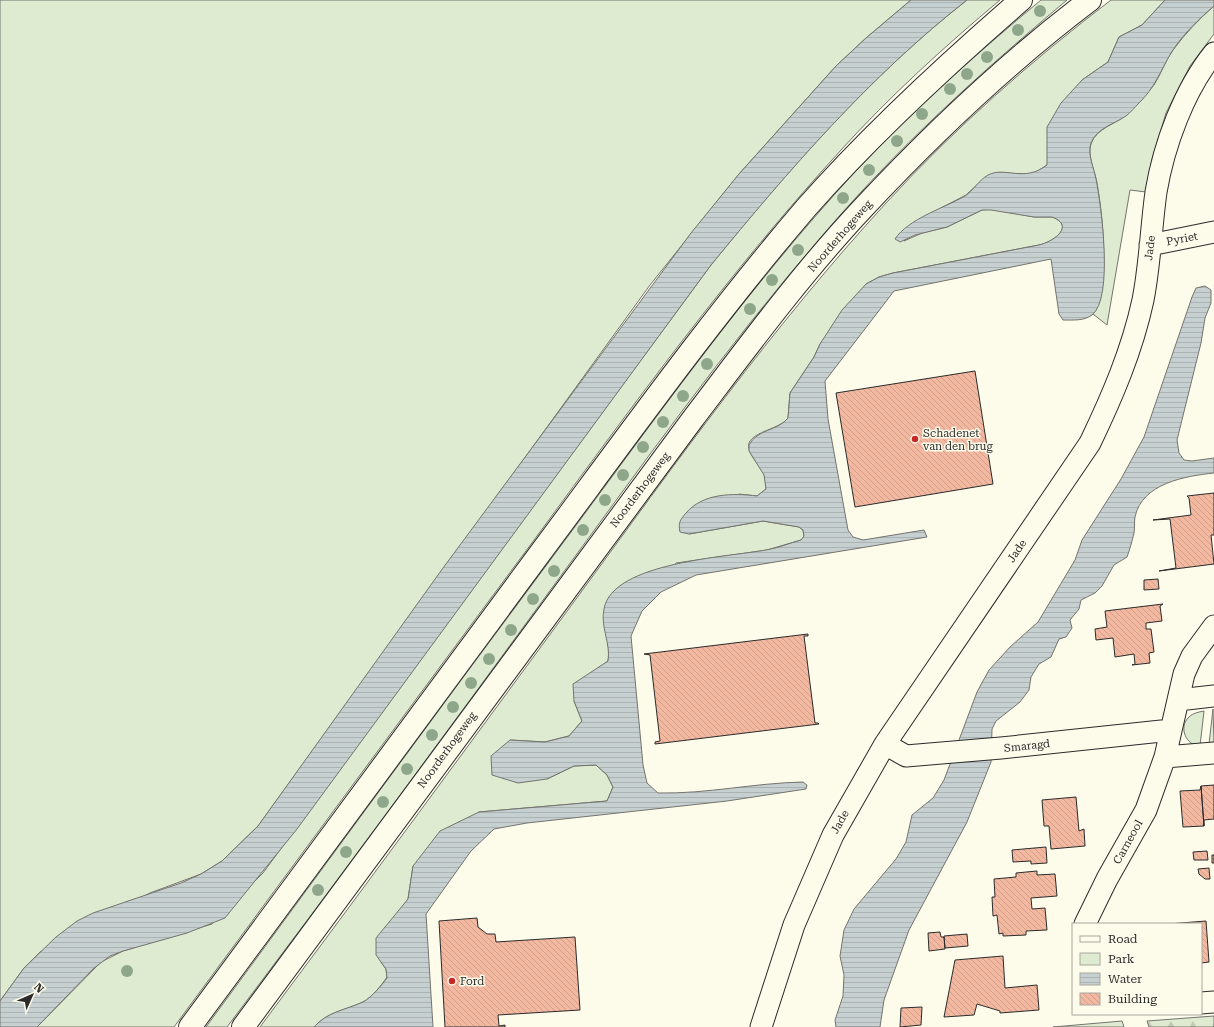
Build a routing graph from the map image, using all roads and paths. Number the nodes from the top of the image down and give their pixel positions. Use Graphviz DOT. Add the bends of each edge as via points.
graph roads {
  1 [pos="1021,0"];
  2 [pos="1090,0"];
  3 [pos="1214,53"];
  4 [pos="1214,232"];
  5 [pos="1150,245"];
  6 [pos="1214,626"];
  7 [pos="1214,696"];
  8 [pos="1178,700"];
  9 [pos="1171,730"];
  10 [pos="885,744"];
  11 [pos="1214,754"];
  12 [pos="1165,757"];
  13 [pos="1085,923"];
  14 [pos="1202,1002"];
  15 [pos="1214,1002"];
  16 [pos="190,1027"];
  17 [pos="243,1027"];
  18 [pos="761,1027"];
  1 -- 16 [label="main road" via="926,84 842,169 713,322 627,434"];
  2 -- 17 [label="main road, Noorderhogeweg" via="1015,60 963,107 862,209 795,288 692,420"];
  3 -- 5 [label="street, Jade" via="1200,71 1174,122 1156,191"];
  4 -- 5 [label="street, Pyriet"];
  5 -- 10 [label="street, Jade" via="1143,300 1132,343 1115,389 1090,443"];
  6 -- 8 [label="street" via="1192,656 1184,674"];
  7 -- 8 [label="street"];
  8 -- 9 [label="street"];
  9 -- 10 [label="street, Smaragd" via="929,755 906,756"];
  9 -- 12 [label="street"];
  10 -- 18 [label="street, Jade" via="833,835 794,925"];
  11 -- 12 [label="street"];
  12 -- 13 [label="street, Carneool" via="1146,810"];
  14 -- 15 [label="street"];
}
